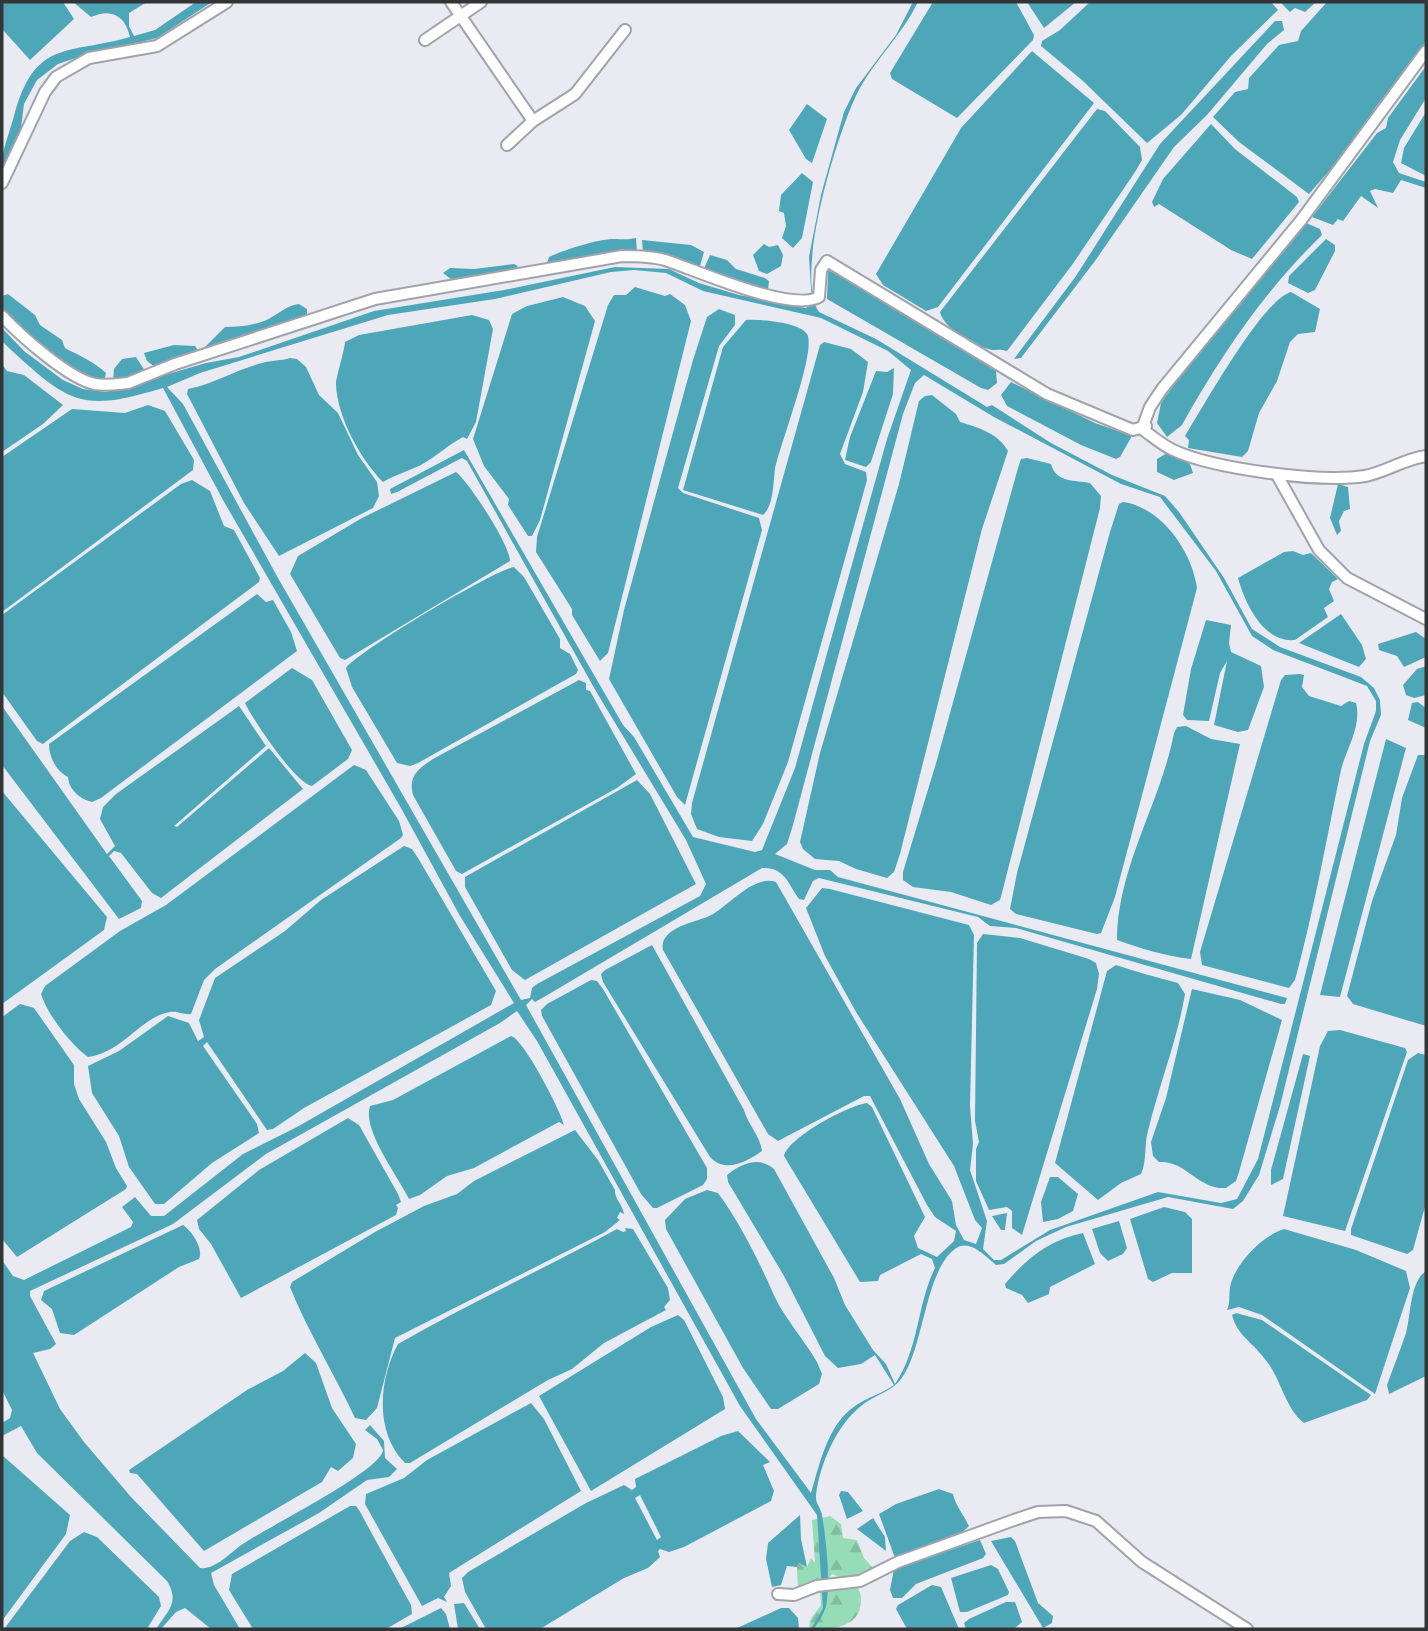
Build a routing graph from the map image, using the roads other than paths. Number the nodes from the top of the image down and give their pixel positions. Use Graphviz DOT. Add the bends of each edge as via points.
graph roads {
  1 [pos="227,2"];
  2 [pos="451,2"];
  3 [pos="481,2"];
  4 [pos="462,17"];
  5 [pos="625,30"];
  6 [pos="425,40"];
  7 [pos="1426,51"];
  8 [pos="533,121"];
  9 [pos="507,145"];
  10 [pos="2,183"];
  11 [pos="2,316"];
  12 [pos="1144,427"];
  13 [pos="1426,456"];
  14 [pos="1277,475"];
  15 [pos="1426,619"];
  16 [pos="778,1594"];
  17 [pos="1247,1629"];
  1 -- 10 [label="street" via="157,46 89,58 57,78 45,92"];
  2 -- 4 [label="street"];
  3 -- 4 [label="street"];
  4 -- 6 [label="street"];
  4 -- 8 [label="street"];
  5 -- 8 [label="street" via="575,94"];
  7 -- 12 [label="street" via="1302,219 1162,389"];
  8 -- 9 [label="street"];
  11 -- 12 [label="street" via="24,338 79,377 111,385 376,299 622,256 662,260 746,290 812,300 821,292 827,261 1047,394 1122,426"];
  12 -- 14 [label="street" via="1170,449 1191,457"];
  13 -- 14 [label="street" via="1366,476"];
  14 -- 15 [label="street" via="1319,551 1347,578"];
  16 -- 17 [label="street" via="860,1581 898,1562 1026,1516 1066,1511 1096,1521 1142,1562"];
}
